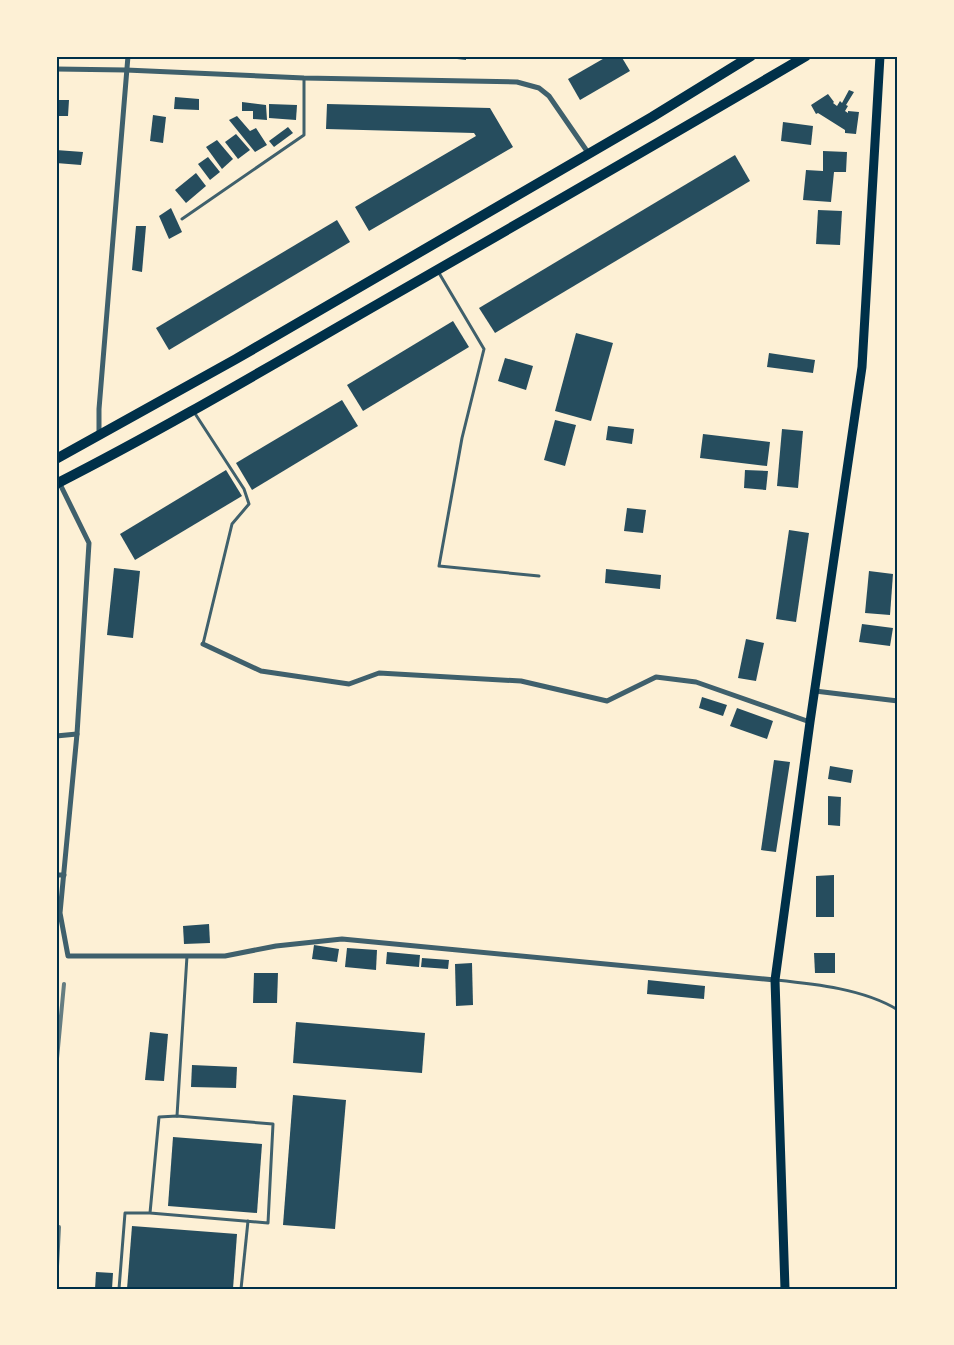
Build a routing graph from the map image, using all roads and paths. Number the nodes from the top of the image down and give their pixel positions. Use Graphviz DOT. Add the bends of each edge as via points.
graph roads {
  1 [pos="128,56"];
  2 [pos="751,56"];
  3 [pos="806,56"];
  4 [pos="880,56"];
  5 [pos="56,69"];
  6 [pos="126,70"];
  7 [pos="304,78"];
  8 [pos="588,154"];
  9 [pos="182,219"];
  10 [pos="437,270"];
  11 [pos="193,410"];
  12 [pos="99,436"];
  13 [pos="56,459"];
  14 [pos="58,483"];
  15 [pos="539,576"];
  16 [pos="203,644"];
  17 [pos="815,691"];
  18 [pos="898,701"];
  19 [pos="810,722"];
  20 [pos="77,734"];
  21 [pos="56,736"];
  22 [pos="56,875"];
  23 [pos="64,875"];
  24 [pos="60,913"];
  25 [pos="56,922"];
  26 [pos="188,956"];
  27 [pos="775,980"];
  28 [pos="898,1010"];
  29 [pos="177,1116"];
  30 [pos="150,1213"];
  31 [pos="248,1221"];
  32 [pos="118,1289"];
  33 [pos="241,1289"];
  34 [pos="786,1289"];
  1 -- 6 [label="street"];
  2 -- 8 [label="main road"];
  3 -- 10 [label="main road"];
  4 -- 17 [label="main road" via="862,367"];
  5 -- 6 [label="street"];
  6 -- 7 [label="street"];
  6 -- 12 [label="street"];
  7 -- 8 [label="street" via="516,82 539,88 549,96"];
  7 -- 9 [label="lane" via="304,135"];
  8 -- 12 [label="main road"];
  10 -- 11 [label="main road"];
  10 -- 15 [label="lane" via="484,349 462,438 439,566"];
  11 -- 14 [label="main road"];
  11 -- 16 [label="lane" via="244,489 249,504 232,524"];
  12 -- 13 [label="main road"];
  14 -- 20 [label="street" via="89,543"];
  16 -- 19 [label="street" via="261,671 349,684 379,673 521,681 608,701 656,676 696,682"];
  17 -- 18 [label="street"];
  17 -- 19 [label="main road"];
  19 -- 27 [label="main road"];
  20 -- 21 [label="street"];
  20 -- 23 [label="street"];
  22 -- 23 [label="street"];
  23 -- 24 [label="street"];
  24 -- 25 [label="lane"];
  24 -- 26 [label="street" via="68,956"];
  26 -- 27 [label="street" via="225,956 276,946 342,939"];
  26 -- 29 [label="lane"];
  27 -- 28 [label="lane" via="830,986 886,1003"];
  27 -- 34 [label="main road"];
  29 -- 30 [label="lane" via="159,1117"];
  29 -- 31 [label="lane" via="273,1124 268,1223"];
  30 -- 31 [label="lane"];
  30 -- 32 [label="lane" via="125,1213"];
  31 -- 33 [label="lane"];
}
